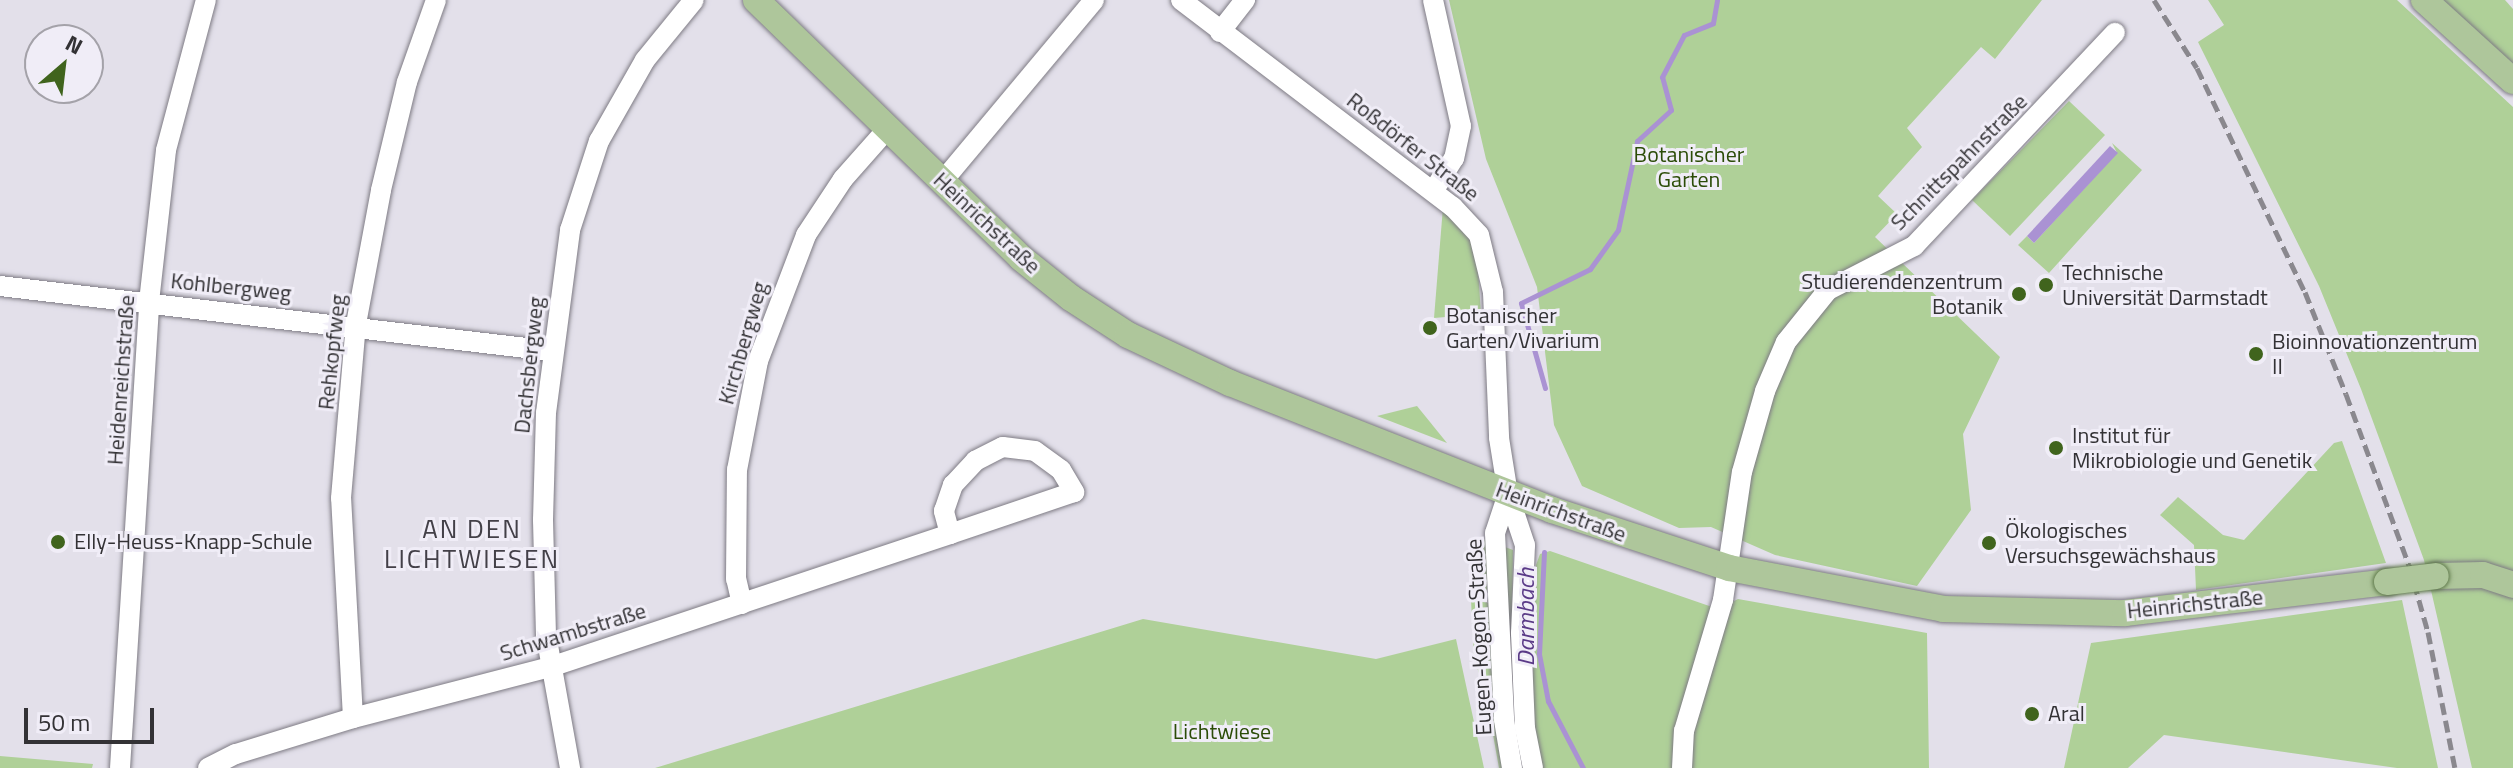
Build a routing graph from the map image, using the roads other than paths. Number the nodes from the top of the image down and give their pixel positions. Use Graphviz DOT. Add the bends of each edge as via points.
graph roads {
  1 [pos="206,0"];
  2 [pos="436,0"];
  3 [pos="694,0"];
  4 [pos="756,0"];
  5 [pos="1094,0"];
  6 [pos="1181,0"];
  7 [pos="1245,0"];
  8 [pos="1433,0"];
  9 [pos="2424,0"];
  10 [pos="1220,32"];
  11 [pos="2115,33"];
  12 [pos="2513,81"];
  13 [pos="889,127"];
  14 [pos="942,182"];
  15 [pos="1433,191"];
  16 [pos="0,286"];
  17 [pos="149,302"];
  18 [pos="356,324"];
  19 [pos="552,351"];
  20 [pos="1508,494"];
  21 [pos="950,534"];
  22 [pos="1729,568"];
  23 [pos="2513,585"];
  24 [pos="742,604"];
  25 [pos="550,667"];
  26 [pos="353,718"];
  27 [pos="120,768"];
  28 [pos="208,768"];
  29 [pos="570,768"];
  30 [pos="1512,768"];
  31 [pos="1533,768"];
  32 [pos="1682,768"];
  1 -- 17 [label="street, Heidenreichstraße" via="166,150"];
  2 -- 18 [label="street, Rehkopfweg" via="392,144"];
  3 -- 19 [label="street, Dachsbergweg" via="645,60 599,141 570,230"];
  4 -- 13 [label="main road, Heinrichstraße"];
  5 -- 14 [label="street"];
  6 -- 10 [label="street, Roßdörfer Straße"];
  7 -- 10 [label="street"];
  8 -- 15 [label="street" via="1461,126 1454,158"];
  9 -- 12 [label="main road"];
  10 -- 15 [label="street, Roßdörfer Straße"];
  11 -- 22 [label="street, Schnittspahnstraße" via="1914,246 1828,290 1794,331 1765,391 1745,458"];
  13 -- 14 [label="main road, Heinrichstraße"];
  13 -- 24 [label="street, Kirchbergweg" via="843,179 806,235 758,361 737,470 736,579"];
  14 -- 20 [label="main road, Heinrichstraße" via="1021,258 1128,335 1329,425"];
  15 -- 20 [label="street, Roßdörfer Straße" via="1469,221 1487,257 1499,438"];
  16 -- 17 [label="street, Kohlbergweg"];
  17 -- 18 [label="street, Kohlbergweg"];
  17 -- 27 [label="street, Heidenreichstraße"];
  18 -- 19 [label="street, Kohlbergweg"];
  18 -- 26 [label="street, Rehkopfweg" via="341,498"];
  19 -- 25 [label="street, Dachsbergweg" via="543,520"];
  20 -- 22 [label="main road, Heinrichstraße"];
  20 -- 30 [label="street, Eugen-Kogon-Straße" via="1495,533 1504,720"];
  20 -- 31 [label="street, Eugen-Kogon-Straße" via="1525,545 1521,633 1525,728"];
  21 -- 21 [label="street, Schwambstraße" via="1035,505 1074,492 1061,470 1035,451 1003,447 975,461 953,485 944,511"];
  21 -- 24 [label="street, Schwambstraße"];
  22 -- 23 [label="main road, Heinrichstraße, bridge" via="1902,603 2008,613 2125,613 2436,576 2483,575"];
  22 -- 32 [label="street, Schnittspahnstraße" via="1684,731"];
  24 -- 25 [label="street, Schwambstraße"];
  25 -- 26 [label="street, Schwambstraße"];
  25 -- 29 [label="street, Dachsbergweg"];
  26 -- 28 [label="street, Schwambstraße" via="236,754"];
}
